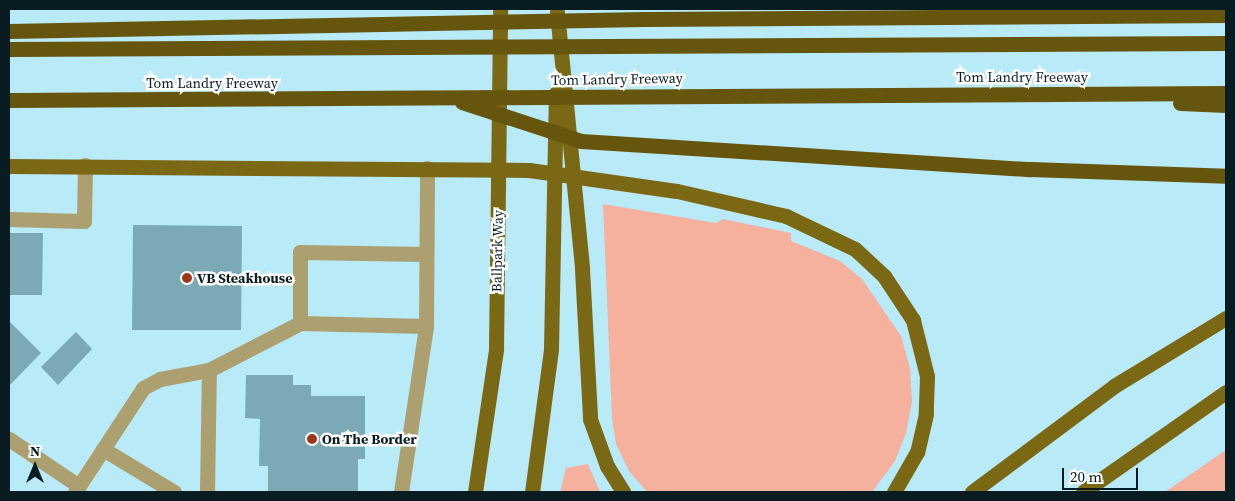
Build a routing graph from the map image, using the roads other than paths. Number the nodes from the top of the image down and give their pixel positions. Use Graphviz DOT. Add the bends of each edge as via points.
graph roads {
  1 [pos="500,9"];
  2 [pos="557,10"];
  3 [pos="1226,15"];
  4 [pos="9,30"];
  5 [pos="1226,44"];
  6 [pos="9,49"];
  7 [pos="1019,93"];
  8 [pos="1226,93"];
  9 [pos="451,98"];
  10 [pos="9,100"];
  11 [pos="1226,106"];
  12 [pos="85,165"];
  13 [pos="9,166"];
  14 [pos="427,168"];
  15 [pos="1226,176"];
  16 [pos="9,219"];
  17 [pos="426,254"];
  18 [pos="1226,318"];
  19 [pos="300,323"];
  20 [pos="426,326"];
  21 [pos="209,370"];
  22 [pos="1226,392"];
  23 [pos="9,439"];
  24 [pos="103,449"];
  25 [pos="77,489"];
  26 [pos="174,492"];
  27 [pos="207,492"];
  28 [pos="401,492"];
  29 [pos="475,492"];
  30 [pos="532,492"];
  31 [pos="623,492"];
  32 [pos="894,492"];
  33 [pos="972,492"];
  34 [pos="1084,492"];
  1 -- 29 [label="main road, Ballpark Way" via="496,349"];
  2 -- 30 [label="main road" via="555,268 547,393"];
  2 -- 31 [label="main road" via="582,269 590,419 607,466"];
  3 -- 4 [label="highway" via="655,19"];
  5 -- 6 [label="highway"];
  7 -- 8 [label="highway, Tom Landry Freeway"];
  7 -- 9 [label="highway, Tom Landry Freeway"];
  7 -- 11 [label="highway"];
  9 -- 10 [label="highway, Tom Landry Freeway"];
  9 -- 15 [label="highway" via="581,141 1030,169"];
  12 -- 13 [label="main road"];
  12 -- 14 [label="main road"];
  12 -- 16 [label="lane" via="84,221"];
  14 -- 17 [label="lane"];
  14 -- 32 [label="main road" via="556,172 677,191 786,216 855,248 884,276 905,304 924,357 928,396 923,434 908,472"];
  17 -- 19 [label="lane" via="300,252"];
  17 -- 20 [label="lane"];
  18 -- 33 [label="main road" via="1114,386"];
  19 -- 20 [label="lane"];
  19 -- 21 [label="lane"];
  20 -- 28 [label="lane"];
  21 -- 24 [label="lane" via="160,379 143,388"];
  21 -- 27 [label="lane"];
  22 -- 34 [label="main road"];
  23 -- 25 [label="lane"];
  24 -- 25 [label="lane"];
  24 -- 26 [label="lane"];
}
